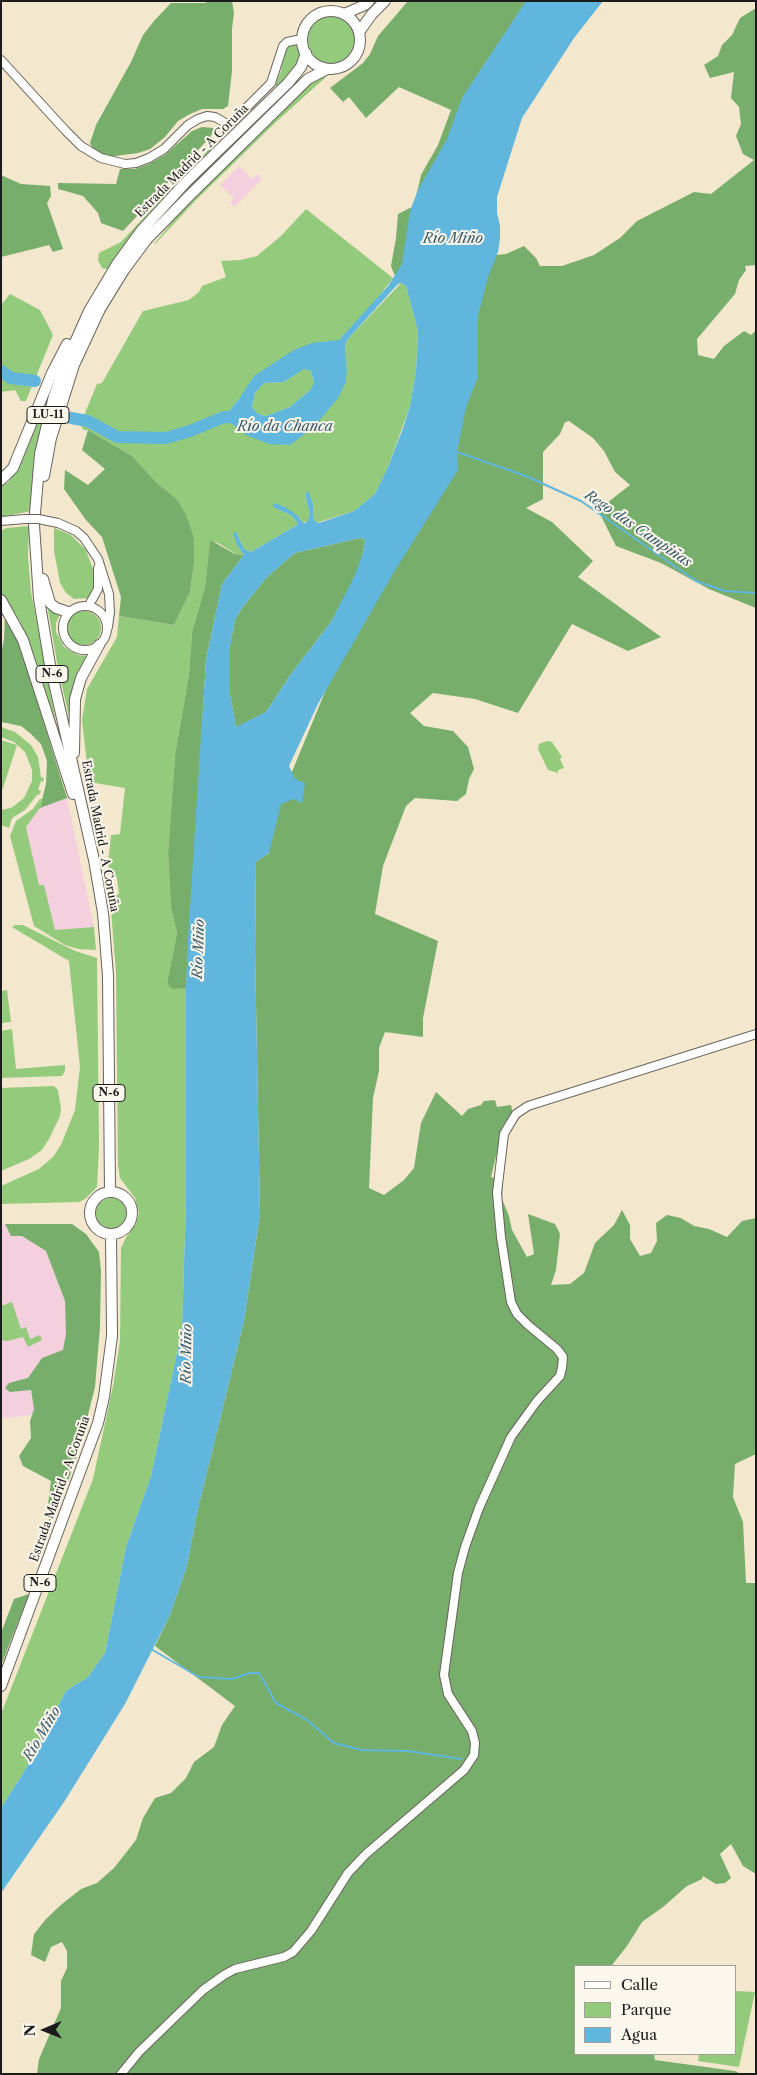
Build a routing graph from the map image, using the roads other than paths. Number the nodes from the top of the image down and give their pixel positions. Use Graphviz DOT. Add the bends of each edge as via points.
graph roads {
  1 [pos="369,1"];
  2 [pos="385,1"];
  3 [pos="344,14"];
  4 [pos="359,32"];
  5 [pos="302,39"];
  6 [pos="306,53"];
  7 [pos="1,60"];
  8 [pos="327,69"];
  9 [pos="117,264"];
  10 [pos="1,480"];
  11 [pos="1,521"];
  12 [pos="10,521"];
  13 [pos="1,525"];
  14 [pos="39,531"];
  15 [pos="98,559"];
  16 [pos="37,579"];
  17 [pos="1,600"];
  18 [pos="89,605"];
  19 [pos="68,612"];
  20 [pos="107,628"];
  21 [pos="99,645"];
  22 [pos="74,769"];
  23 [pos="83,812"];
  24 [pos="756,1034"];
  25 [pos="110,1192"];
  26 [pos="111,1234"];
  27 [pos="1,1686"];
  28 [pos="121,2074"];
  1 -- 3 [label="highway"];
  2 -- 4 [label="highway, Estrada Madrid - A Coruña / LU-11"];
  3 -- 4 [label="highway"];
  3 -- 5 [label="highway" via="329,11 314,17"];
  4 -- 8 [label="highway, Estrada Madrid - A Coruña / LU-11" via="359,48 351,61 336,69"];
  5 -- 6 [label="highway"];
  5 -- 7 [label="street" via="283,46 271,83 229,125 215,117 198,119 164,149 149,158 125,164 101,158 81,146"];
  6 -- 8 [label="highway" via="314,64"];
  6 -- 9 [label="highway, Estrada Madrid - A Coruña / LU-11" via="302,66 288,84 186,182 141,231"];
  8 -- 14 [label="highway, Estrada Madrid - A Coruña / LU-11" via="308,79 195,190 147,239 124,270 90,331 61,401 45,469"];
  9 -- 10 [label="highway" via="91,300 52,373 13,468"];
  9 -- 16 [label="highway, Estrada Madrid - A Coruña / LU-11" via="89,311 68,356 46,422 35,501"];
  11 -- 12 [label="street"];
  12 -- 13 [label="street"];
  12 -- 15 [label="street, bridge" via="47,520 58,523 84,538"];
  14 -- 16 [label="highway, Estrada Madrid - A Coruña / LU-11"];
  14 -- 19 [label="highway" via="46,595 53,606"];
  15 -- 18 [label="street" via="100,581"];
  15 -- 20 [label="street" via="109,594"];
  16 -- 22 [label="highway, Estrada Madrid - A Coruña / N-6" via="50,665"];
  17 -- 23 [label="highway" via="23,640 76,805"];
  18 -- 19 [label="street"];
  18 -- 20 [label="street" via="104,616"];
  19 -- 21 [label="street" via="62,631 68,643 80,650"];
  20 -- 21 [label="street"];
  21 -- 22 [label="highway" via="81,678 75,699"];
  22 -- 23 [label="highway, Estrada Madrid - A Coruña / N-6"];
  23 -- 25 [label="highway, Estrada Madrid - A Coruña / N-6" via="101,901 107,958"];
  24 -- 28 [label="street" via="528,1106 510,1122 504,1134 496,1193 511,1302 517,1314 563,1357 560,1376 511,1437 460,1564 444,1675 448,1694 472,1731 474,1755 464,1770 348,1873 311,1931 293,1952 224,1975 146,2045"];
  25 -- 26 [label="highway" via="100,1194 90,1212 96,1227"];
  25 -- 26 [label="highway" via="126,1199 132,1209 127,1226"];
  26 -- 27 [label="highway, Estrada Madrid - A Coruña / N-6" via="112,1336 98,1423"];
}
